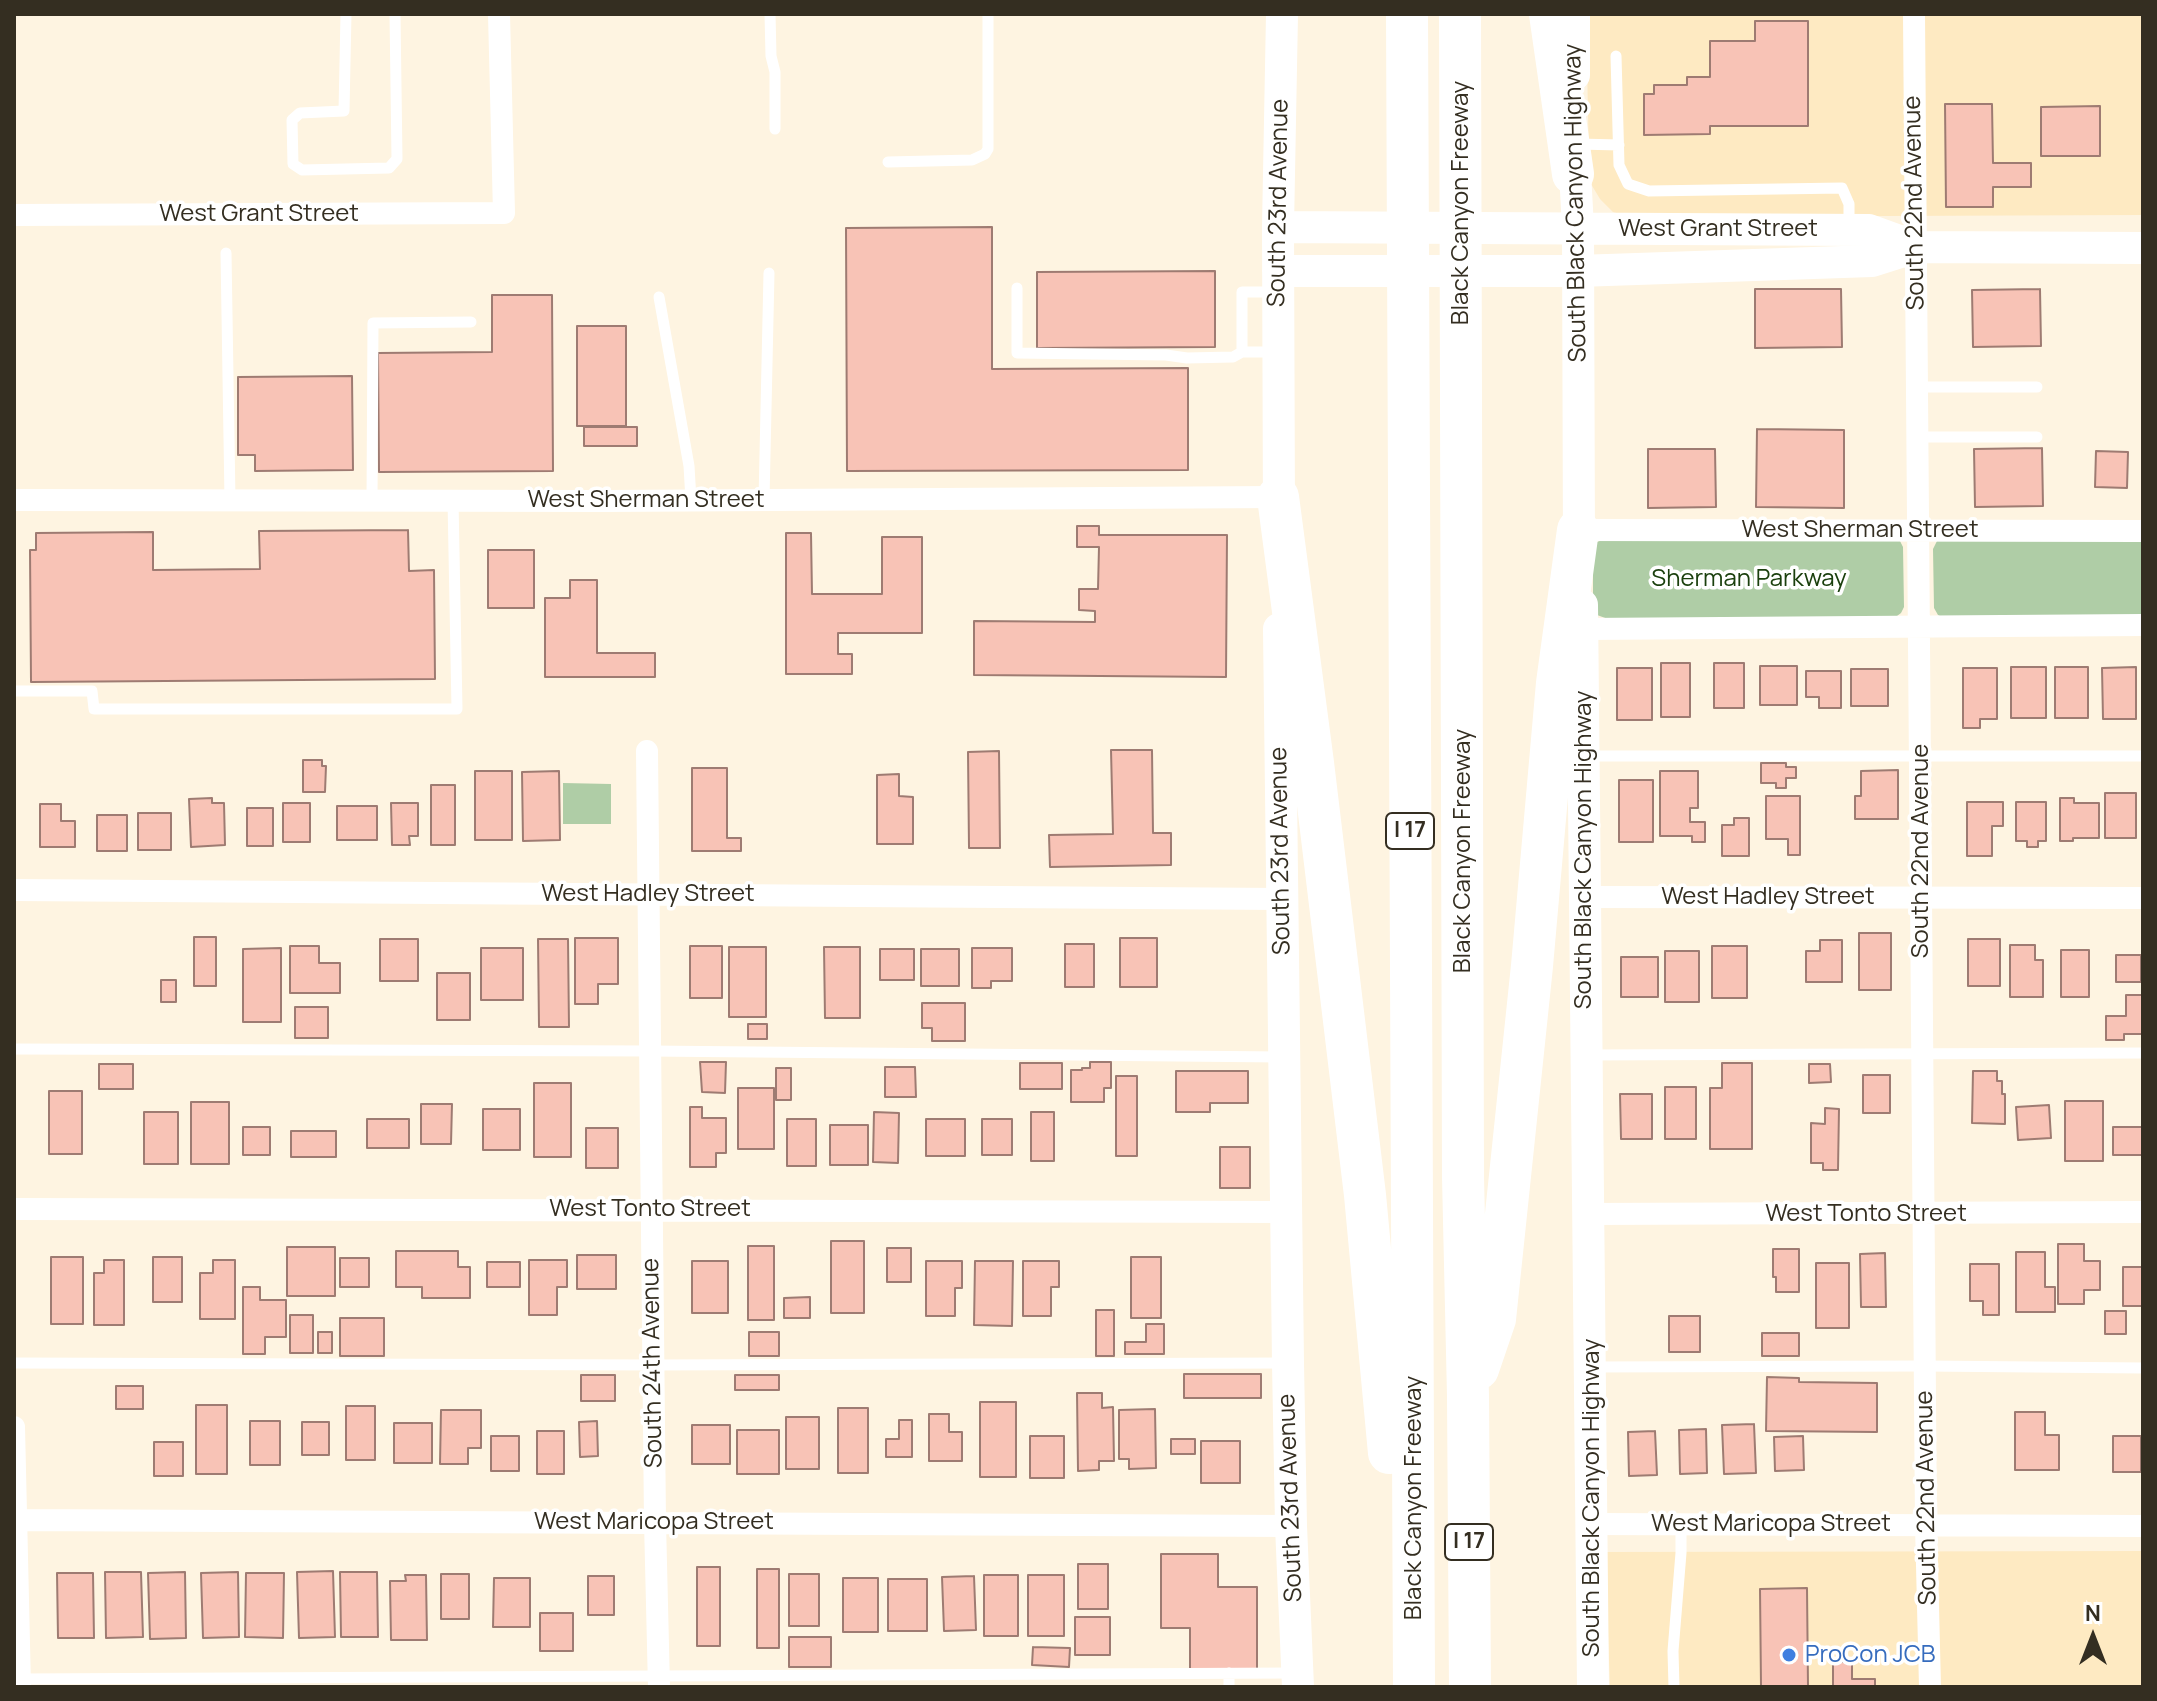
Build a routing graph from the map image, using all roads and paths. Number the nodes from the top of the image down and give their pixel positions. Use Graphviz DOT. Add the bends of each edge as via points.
graph roads {
  1 [pos="346,14"];
  2 [pos="395,14"];
  3 [pos="499,14"];
  4 [pos="770,14"];
  5 [pos="988,14"];
  6 [pos="1282,14"];
  7 [pos="1407,14"];
  8 [pos="1460,14"];
  9 [pos="1550,14"];
  10 [pos="1574,14"];
  11 [pos="1914,14"];
  12 [pos="1616,56"];
  13 [pos="775,129"];
  14 [pos="1619,145"];
  15 [pos="1574,159"];
  16 [pos="888,162"];
  17 [pos="14,215"];
  18 [pos="1278,227"];
  19 [pos="1578,228"];
  20 [pos="1849,230"];
  21 [pos="1916,247"];
  22 [pos="2143,248"];
  23 [pos="226,253"];
  24 [pos="1578,271"];
  25 [pos="769,273"];
  26 [pos="1278,282"];
  27 [pos="1017,288"];
  28 [pos="659,297"];
  29 [pos="471,322"];
  30 [pos="1242,352"];
  31 [pos="1278,352"];
  32 [pos="1917,387"];
  33 [pos="2037,387"];
  34 [pos="1917,437"];
  35 [pos="2037,437"];
  36 [pos="1278,497"];
  37 [pos="14,500"];
  38 [pos="230,500"];
  39 [pos="372,500"];
  40 [pos="453,500"];
  41 [pos="691,500"];
  42 [pos="764,500"];
  43 [pos="1578,530"];
  44 [pos="1918,531"];
  45 [pos="2143,531"];
  46 [pos="2143,625"];
  47 [pos="1919,626"];
  48 [pos="1583,629"];
  49 [pos="14,691"];
  50 [pos="647,751"];
  51 [pos="1583,756"];
  52 [pos="1920,756"];
  53 [pos="2143,756"];
  54 [pos="14,890"];
  55 [pos="650,894"];
  56 [pos="1584,897"];
  57 [pos="1921,897"];
  58 [pos="2143,898"];
  59 [pos="1281,899"];
  60 [pos="14,1049"];
  61 [pos="650,1051"];
  62 [pos="1923,1053"];
  63 [pos="2143,1053"];
  64 [pos="1586,1055"];
  65 [pos="1284,1057"];
  66 [pos="14,1209"];
  67 [pos="651,1209"];
  68 [pos="1286,1212"];
  69 [pos="2143,1212"];
  70 [pos="1924,1213"];
  71 [pos="1588,1214"];
  72 [pos="14,1363"];
  73 [pos="1288,1363"];
  74 [pos="654,1365"];
  75 [pos="1925,1366"];
  76 [pos="1591,1367"];
  77 [pos="2143,1368"];
  78 [pos="1468,1396"];
  79 [pos="14,1427"];
  80 [pos="16,1520"];
  81 [pos="655,1522"];
  82 [pos="1592,1524"];
  83 [pos="1681,1524"];
  84 [pos="1926,1525"];
  85 [pos="1291,1526"];
  86 [pos="2143,1526"];
  87 [pos="16,1633"];
  88 [pos="1414,1668"];
  89 [pos="1229,1673"];
  90 [pos="1298,1680"];
  91 [pos="659,1681"];
  92 [pos="20,1683"];
  93 [pos="1229,1687"];
  94 [pos="1470,1687"];
  95 [pos="1593,1687"];
  96 [pos="1674,1687"];
  97 [pos="1930,1687"];
  1 -- 2 [label="lane" via="344,111 300,113 292,120 293,164 302,170 389,168 397,159"];
  3 -- 17 [label="street, West Grant Street" via="504,213"];
  4 -- 13 [label="lane"];
  5 -- 16 [label="lane" via="985,154 972,160"];
  6 -- 18 [label="main road, South 23rd Avenue"];
  7 -- 88 [label="highway, Black Canyon Freeway / I 17"];
  8 -- 78 [label="highway, Black Canyon Freeway / I 17"];
  9 -- 15 [label="highway"];
  10 -- 15 [label="main road, South Black Canyon Highway"];
  11 -- 21 [label="street, South 22nd Avenue"];
  12 -- 14 [label="lane"];
  14 -- 15 [label="lane"];
  14 -- 20 [label="lane" via="1619,165 1628,184 1649,191 1842,188 1849,204"];
  15 -- 19 [label="main road, South Black Canyon Highway"];
  18 -- 19 [label="main road, West Grant Street"];
  18 -- 26 [label="main road, South 23rd Avenue"];
  19 -- 20 [label="main road, West Grant Street"];
  19 -- 24 [label="main road, South Black Canyon Highway"];
  20 -- 21 [label="main road, West Grant Street" via="1869,230"];
  21 -- 22 [label="main road, West Grant Street"];
  21 -- 24 [label="main road, West Grant Street" via="1872,261"];
  21 -- 32 [label="street, South 22nd Avenue"];
  23 -- 38 [label="lane"];
  24 -- 26 [label="main road, West Grant Street" via="1338,271"];
  24 -- 43 [label="main road, South Black Canyon Highway"];
  25 -- 42 [label="lane"];
  26 -- 30 [label="lane" via="1242,292"];
  26 -- 31 [label="main road, South 23rd Avenue"];
  27 -- 30 [label="lane" via="1017,353 1187,358"];
  28 -- 41 [label="lane"];
  29 -- 39 [label="lane" via="373,323"];
  30 -- 31 [label="lane"];
  31 -- 36 [label="main road, South 23rd Avenue"];
  32 -- 33 [label="lane"];
  32 -- 34 [label="street, South 22nd Avenue"];
  34 -- 35 [label="lane"];
  34 -- 44 [label="street, South 22nd Avenue"];
  36 -- 42 [label="street, West Sherman Street"];
  36 -- 59 [label="main road, South 23rd Avenue"];
  36 -- 88 [label="highway" via="1365,1195 1396,1537"];
  37 -- 38 [label="street, West Sherman Street"];
  38 -- 39 [label="street, West Sherman Street"];
  39 -- 40 [label="street, West Sherman Street"];
  40 -- 41 [label="street, West Sherman Street"];
  40 -- 49 [label="lane" via="457,709 94,709 92,691"];
  41 -- 42 [label="street, West Sherman Street"];
  43 -- 44 [label="street, West Sherman Street"];
  43 -- 48 [label="main road, South Black Canyon Highway"];
  43 -- 78 [label="highway" via="1557,683 1495,1319"];
  44 -- 45 [label="street, West Sherman Street"];
  44 -- 47 [label="street, South 22nd Avenue"];
  46 -- 47 [label="street"];
  47 -- 48 [label="street"];
  47 -- 52 [label="street, South 22nd Avenue"];
  48 -- 51 [label="main road, South Black Canyon Highway"];
  50 -- 55 [label="street, South 24th Avenue"];
  51 -- 52 [label="lane"];
  51 -- 56 [label="main road, South Black Canyon Highway"];
  52 -- 53 [label="lane"];
  52 -- 57 [label="street, South 22nd Avenue"];
  54 -- 55 [label="street, West Hadley Street"];
  55 -- 59 [label="street, West Hadley Street"];
  55 -- 61 [label="street, South 24th Avenue"];
  56 -- 57 [label="street, West Hadley Street"];
  56 -- 64 [label="main road, South Black Canyon Highway"];
  57 -- 58 [label="street, West Hadley Street"];
  57 -- 62 [label="street, South 22nd Avenue"];
  59 -- 65 [label="main road, South 23rd Avenue"];
  60 -- 61 [label="lane"];
  61 -- 65 [label="lane"];
  61 -- 67 [label="street, South 24th Avenue"];
  62 -- 63 [label="lane"];
  62 -- 64 [label="lane"];
  62 -- 70 [label="street, South 22nd Avenue"];
  64 -- 71 [label="main road, South Black Canyon Highway"];
  65 -- 68 [label="main road, South 23rd Avenue"];
  66 -- 67 [label="street, West Tonto Street"];
  67 -- 68 [label="street, West Tonto Street"];
  67 -- 74 [label="street, South 24th Avenue"];
  68 -- 73 [label="main road, South 23rd Avenue"];
  69 -- 70 [label="street, West Tonto Street"];
  70 -- 71 [label="street, West Tonto Street"];
  70 -- 75 [label="street, South 22nd Avenue"];
  71 -- 76 [label="main road, South Black Canyon Highway"];
  72 -- 74 [label="lane"];
  73 -- 74 [label="lane"];
  73 -- 85 [label="main road, South 23rd Avenue"];
  74 -- 81 [label="street, South 24th Avenue"];
  75 -- 76 [label="lane"];
  75 -- 77 [label="lane"];
  75 -- 84 [label="street, South 22nd Avenue"];
  76 -- 82 [label="main road, South Black Canyon Highway"];
  78 -- 94 [label="highway, Black Canyon Freeway / I 17"];
  79 -- 80 [label="street"];
  80 -- 81 [label="street, West Maricopa Street"];
  80 -- 87 [label="street"];
  81 -- 85 [label="street, West Maricopa Street"];
  81 -- 91 [label="street, South 24th Avenue"];
  82 -- 83 [label="street, West Maricopa Street"];
  82 -- 95 [label="main road, South Black Canyon Highway"];
  83 -- 84 [label="street, West Maricopa Street"];
  83 -- 96 [label="lane"];
  84 -- 86 [label="street, West Maricopa Street"];
  84 -- 97 [label="street, South 22nd Avenue"];
  85 -- 90 [label="main road, South 23rd Avenue"];
  87 -- 92 [label="street"];
  89 -- 90 [label="lane"];
  89 -- 91 [label="lane"];
  89 -- 93 [label="lane"];
  91 -- 92 [label="lane"];
}
